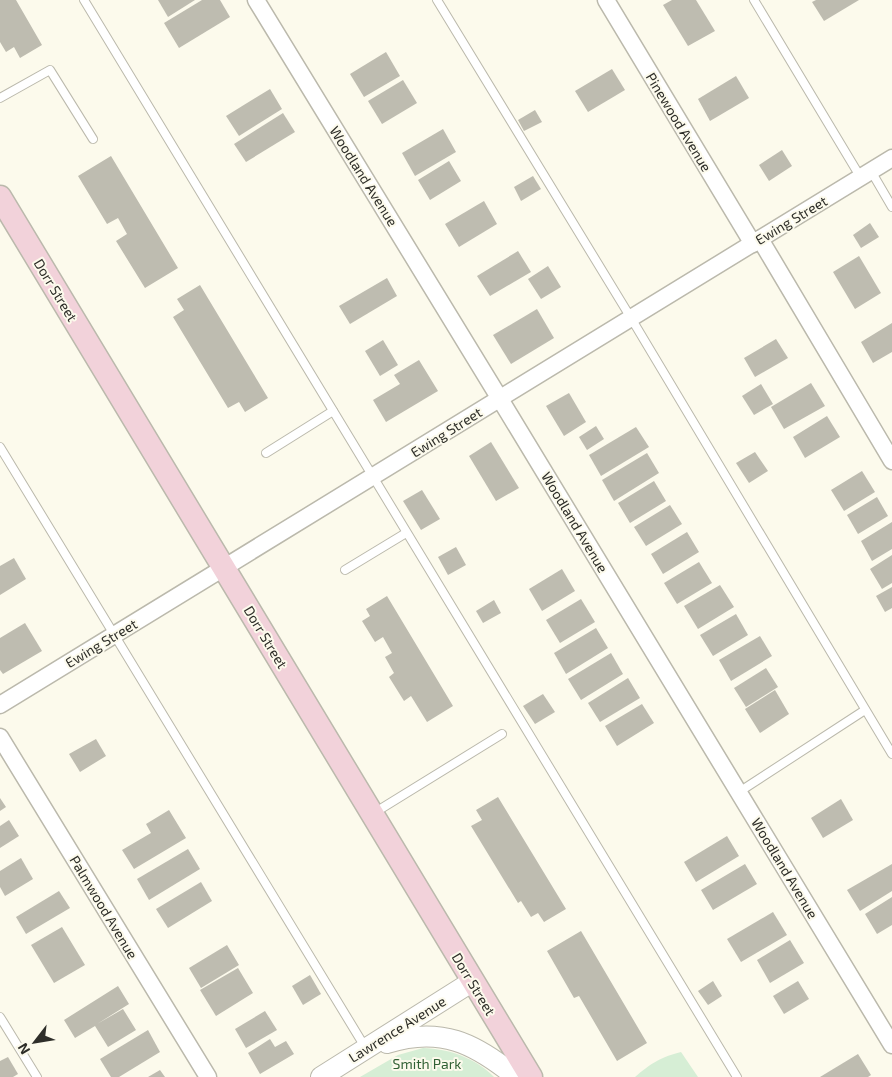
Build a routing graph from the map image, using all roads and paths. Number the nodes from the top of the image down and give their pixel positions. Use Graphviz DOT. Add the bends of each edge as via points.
graph roads {
  1 [pos="84,0"];
  2 [pos="256,0"];
  3 [pos="437,0"];
  4 [pos="606,0"];
  5 [pos="754,0"];
  6 [pos="0,98"];
  7 [pos="92,140"];
  8 [pos="892,158"];
  9 [pos="866,175"];
  10 [pos="0,197"];
  11 [pos="892,207"];
  12 [pos="756,241"];
  13 [pos="631,318"];
  14 [pos="500,399"];
  15 [pos="333,411"];
  16 [pos="0,447"];
  17 [pos="266,453"];
  18 [pos="892,462"];
  19 [pos="372,477"];
  20 [pos="406,533"];
  21 [pos="225,568"];
  22 [pos="345,570"];
  23 [pos="115,635"];
  24 [pos="0,705"];
  25 [pos="865,710"];
  26 [pos="502,734"];
  27 [pos="0,737"];
  28 [pos="892,754"];
  29 [pos="738,792"];
  30 [pos="372,814"];
  31 [pos="472,981"];
  32 [pos="0,1017"];
  33 [pos="892,1045"];
  34 [pos="366,1049"];
  35 [pos="37,1077"];
  36 [pos="208,1077"];
  37 [pos="321,1077"];
  38 [pos="516,1077"];
  39 [pos="531,1077"];
  40 [pos="737,1077"];
  1 -- 15 [label="lane"];
  2 -- 14 [label="street, Woodland Avenue"];
  3 -- 13 [label="lane"];
  4 -- 12 [label="street, Pinewood Avenue"];
  5 -- 9 [label="lane"];
  6 -- 7 [label="lane" via="50,70"];
  8 -- 9 [label="street, Ewing Street"];
  9 -- 11 [label="lane"];
  9 -- 12 [label="street, Ewing Street"];
  10 -- 21 [label="main road, Dorr Street"];
  12 -- 13 [label="street, Ewing Street"];
  12 -- 18 [label="street, Pinewood Avenue"];
  13 -- 14 [label="street, Ewing Street"];
  13 -- 25 [label="lane"];
  14 -- 19 [label="street, Ewing Street"];
  14 -- 29 [label="street, Woodland Avenue"];
  15 -- 17 [label="lane"];
  15 -- 19 [label="lane"];
  16 -- 23 [label="lane"];
  19 -- 20 [label="lane"];
  19 -- 21 [label="street, Ewing Street"];
  20 -- 22 [label="lane"];
  20 -- 40 [label="lane"];
  21 -- 23 [label="street, Ewing Street"];
  21 -- 30 [label="main road, Dorr Street"];
  23 -- 24 [label="street, Ewing Street"];
  23 -- 34 [label="lane"];
  25 -- 28 [label="lane"];
  25 -- 29 [label="lane"];
  26 -- 30 [label="lane"];
  27 -- 36 [label="street, Palmwood Avenue"];
  29 -- 33 [label="street, Woodland Avenue"];
  30 -- 31 [label="main road, Dorr Street"];
  31 -- 34 [label="street, Lawrence Avenue"];
  31 -- 39 [label="main road, Dorr Street"];
  32 -- 35 [label="lane"];
  34 -- 37 [label="street, Lawrence Avenue"];
  34 -- 38 [label="street" via="416,1035 446,1038 492,1058"];
}
